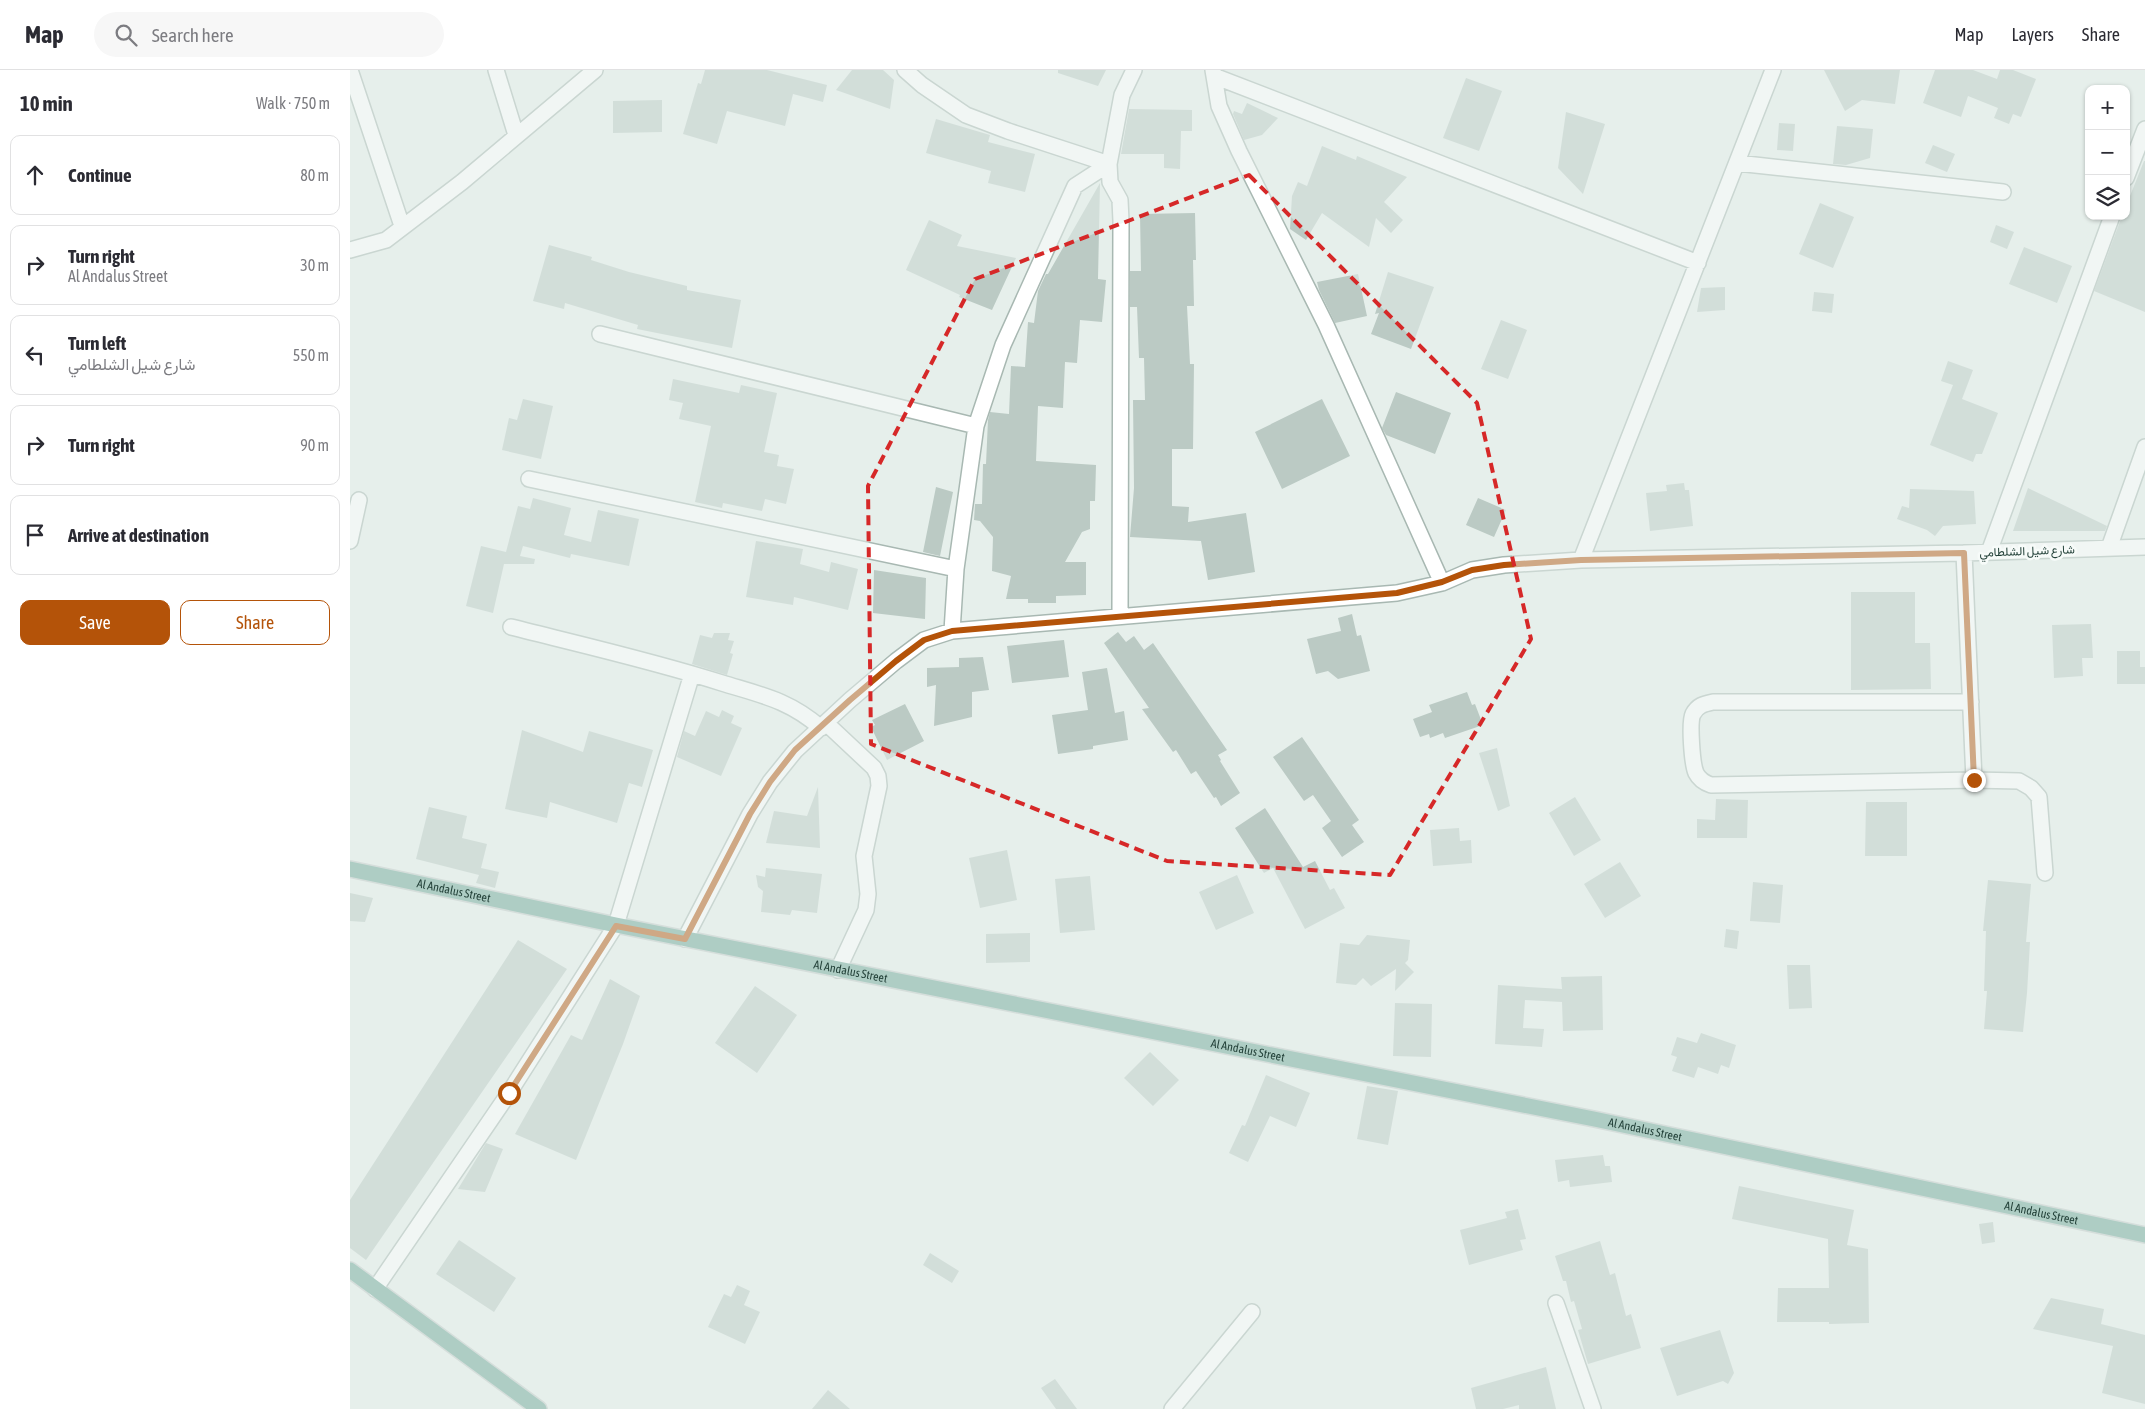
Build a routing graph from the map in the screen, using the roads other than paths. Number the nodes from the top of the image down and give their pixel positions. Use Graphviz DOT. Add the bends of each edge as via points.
graph roads {
  1 [pos="350,70"];
  2 [pos="496,70"];
  3 [pos="595,70"];
  4 [pos="905,70"];
  5 [pos="1134,70"];
  6 [pos="1773,70"];
  7 [pos="1214,73"];
  8 [pos="2145,129"];
  9 [pos="516,135"];
  10 [pos="1737,163"];
  11 [pos="1109,164"];
  12 [pos="2127,175"];
  13 [pos="2003,192"];
  14 [pos="2111,220"];
  15 [pos="402,226"];
  16 [pos="350,250"];
  17 [pos="1698,263"];
  18 [pos="600,334"];
  19 [pos="976,426"];
  20 [pos="2145,447"];
  21 [pos="529,479"];
  22 [pos="359,500"];
  23 [pos="350,541"];
  24 [pos="2145,547"];
  25 [pos="2109,548"];
  26 [pos="1989,552"];
  27 [pos="1964,553"];
  28 [pos="1581,560"];
  29 [pos="956,570"];
  30 [pos="1442,582"];
  31 [pos="1120,616"];
  32 [pos="512,627"];
  33 [pos="952,631"];
  34 [pos="692,674"];
  35 [pos="1971,702"];
  36 [pos="823,726"];
  37 [pos="1974,780"];
  38 [pos="350,869"];
  39 [pos="2045,873"];
  40 [pos="616,926"];
  41 [pos="685,939"];
  42 [pos="838,970"];
  43 [pos="2145,1235"];
  44 [pos="350,1270"];
  45 [pos="375,1289"];
  46 [pos="1556,1302"];
  47 [pos="1252,1312"];
  48 [pos="540,1409"];
  49 [pos="1172,1409"];
  50 [pos="1593,1409"];
  1 -- 15 [label="street"];
  2 -- 9 [label="street"];
  3 -- 9 [label="street"];
  4 -- 11 [label="street" via="966,115"];
  5 -- 11 [label="street" via="1122,95"];
  6 -- 10 [label="street"];
  7 -- 17 [label="street"];
  7 -- 30 [label="street" via="1217,102 1326,325"];
  8 -- 12 [label="street"];
  9 -- 15 [label="street" via="462,182"];
  10 -- 13 [label="street"];
  10 -- 17 [label="street"];
  11 -- 19 [label="street" via="1075,186 1002,345"];
  11 -- 31 [label="street" via="1110,182 1120,200 1122,221"];
  14 -- 26 [label="street"];
  15 -- 16 [label="street" via="386,240"];
  17 -- 28 [label="street"];
  18 -- 19 [label="street"];
  19 -- 29 [label="street"];
  20 -- 25 [label="street"];
  21 -- 29 [label="street"];
  22 -- 23 [label="street"];
  24 -- 25 [label="street, شارع شيل الشلطامي"];
  25 -- 26 [label="street, شارع شيل الشلطامي"];
  26 -- 27 [label="street, شارع شيل الشلطامي"];
  27 -- 28 [label="street, شارع شيل الشلطامي"];
  27 -- 35 [label="street"];
  28 -- 30 [label="street, شارع شيل الشلطامي" via="1488,567"];
  29 -- 33 [label="street"];
  30 -- 31 [label="street, شارع شيل الشلطامي" via="1397,593"];
  31 -- 33 [label="street, شارع شيل الشلطامي"];
  32 -- 34 [label="street"];
  33 -- 36 [label="street, شارع شيل الشلطامي" via="917,645"];
  34 -- 36 [label="street" via="789,705"];
  34 -- 40 [label="street"];
  35 -- 37 [label="street"];
  35 -- 37 [label="street" via="1713,702 1700,705 1690,721 1695,772 1711,785"];
  36 -- 41 [label="street, شارع شيل الشلطامي" via="795,750 770,782"];
  36 -- 42 [label="street" via="874,768 879,786 864,856 868,894 866,910"];
  37 -- 39 [label="street" via="2019,781 2032,788 2039,798"];
  38 -- 40 [label="main road, Al Andalus Street"];
  40 -- 41 [label="main road, Al Andalus Street"];
  40 -- 45 [label="street" via="509,1093"];
  41 -- 42 [label="main road, Al Andalus Street"];
  42 -- 43 [label="main road, Al Andalus Street" via="1594,1119"];
  44 -- 45 [label="main road"];
  45 -- 48 [label="main road"];
  46 -- 50 [label="street"];
  47 -- 49 [label="street"];
}
